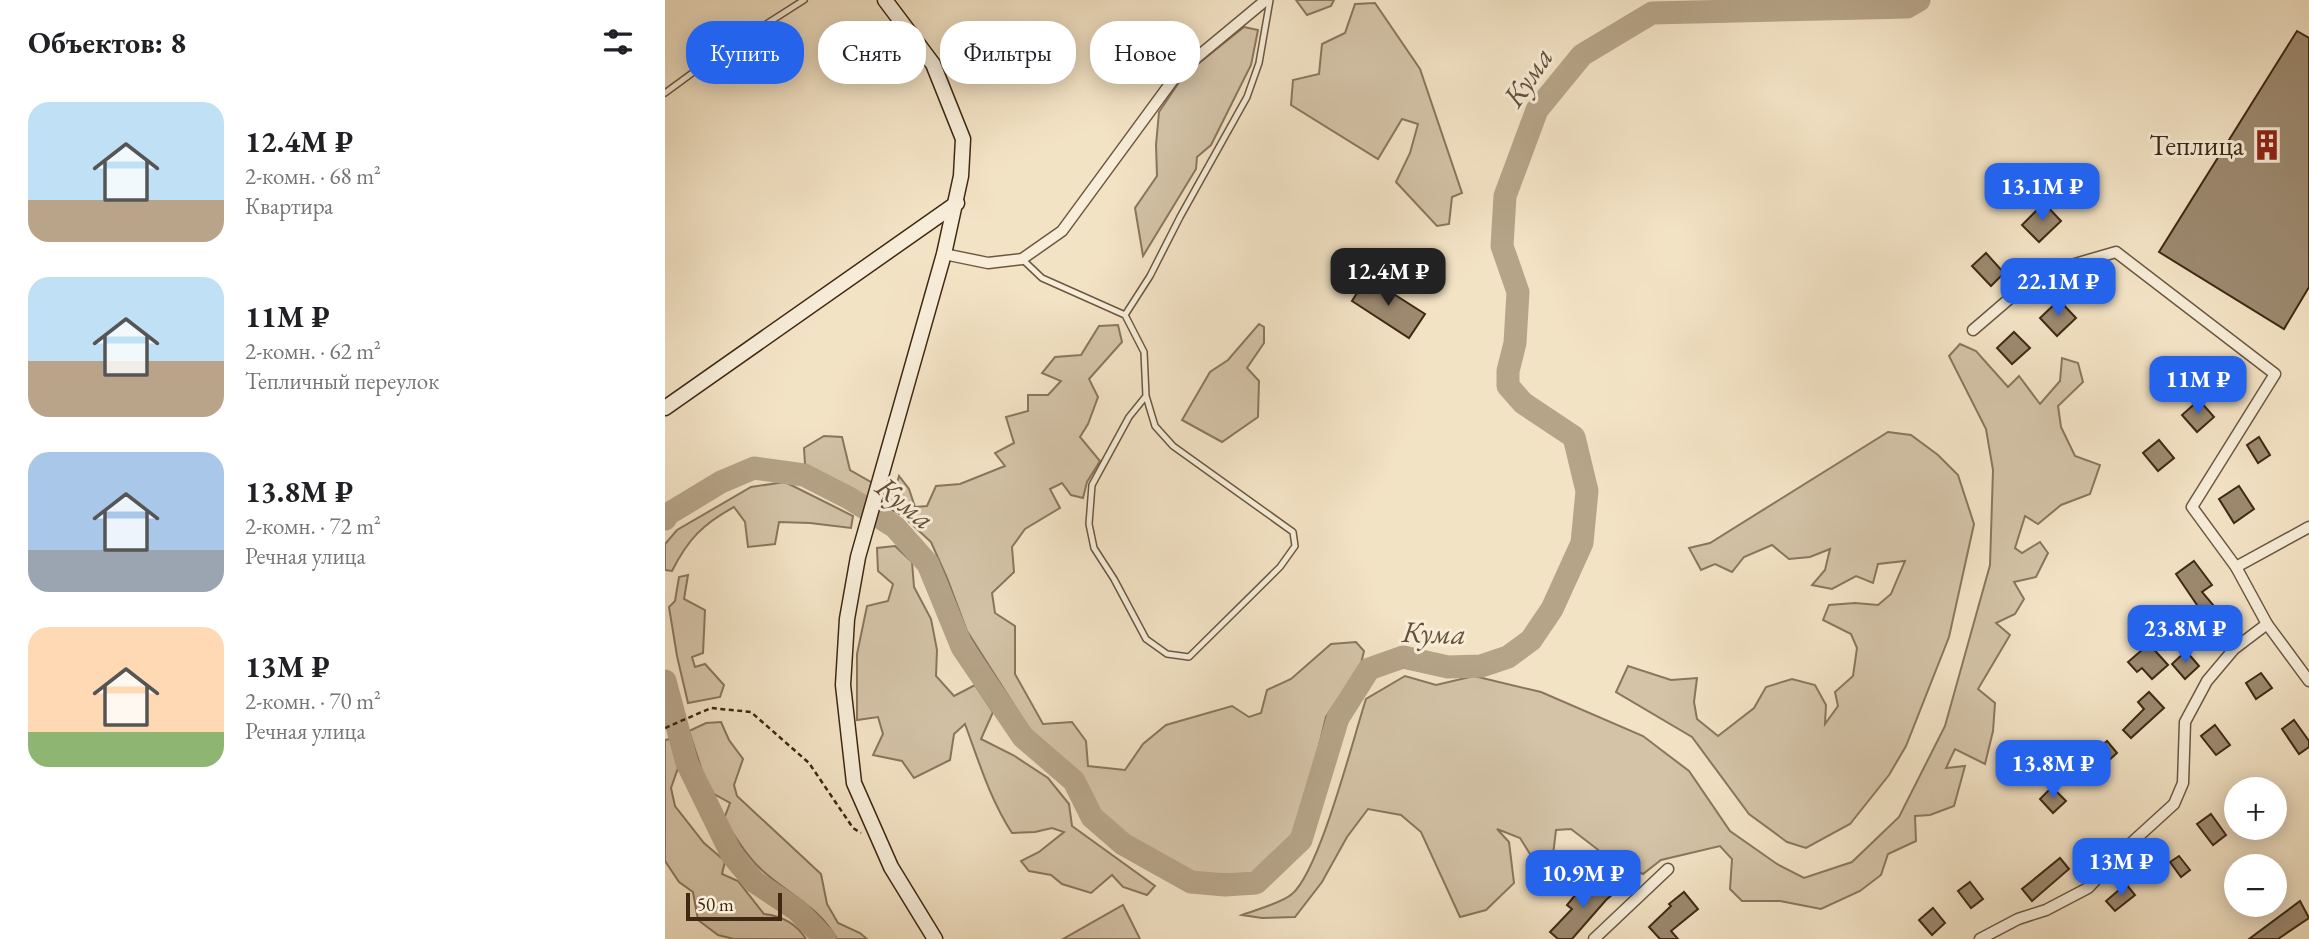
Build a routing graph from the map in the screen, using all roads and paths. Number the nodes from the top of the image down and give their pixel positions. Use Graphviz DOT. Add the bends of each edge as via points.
graph roads {
  1 [pos="804,0"];
  2 [pos="885,0"];
  3 [pos="1268,0"];
  4 [pos="665,93"];
  5 [pos="957,203"];
  6 [pos="944,254"];
  7 [pos="1022,258"];
  8 [pos="1125,314"];
  9 [pos="1973,330"];
  10 [pos="1146,396"];
  11 [pos="665,408"];
  12 [pos="2309,527"];
  13 [pos="2236,567"];
  14 [pos="2267,624"];
  15 [pos="2309,681"];
  16 [pos="665,728"];
  17 [pos="863,835"];
  18 [pos="1668,869"];
  19 [pos="935,939"];
  20 [pos="1594,939"];
  21 [pos="1980,939"];
  1 -- 4 [label="lane"];
  2 -- 5 [label="street" via="933,64 963,139"];
  3 -- 7 [label="street" via="1178,73 1062,231"];
  3 -- 8 [label="lane" via="1259,63 1247,97"];
  5 -- 6 [label="street"];
  5 -- 11 [label="street"];
  6 -- 7 [label="street" via="988,263"];
  6 -- 19 [label="street" via="858,557 847,619 843,685 854,783 891,867"];
  7 -- 8 [label="lane" via="1042,278"];
  8 -- 10 [label="lane" via="1144,352"];
  9 -- 13 [label="street" via="2037,275 2116,253 2275,374 2192,507"];
  10 -- 10 [label="lane" via="1154,426 1173,446 1293,532 1295,546 1280,567 1189,657 1167,654 1146,639 1094,548 1089,524 1092,485 1129,417"];
  12 -- 13 [label="street"];
  13 -- 14 [label="street"];
  14 -- 15 [label="street"];
  14 -- 21 [label="street" via="2234,649 2207,681 2185,722 2183,783 2174,804 2088,888"];
  16 -- 17 [label="path" via="711,708 751,712 809,762 853,828"];
  18 -- 20 [label="street"];
}
